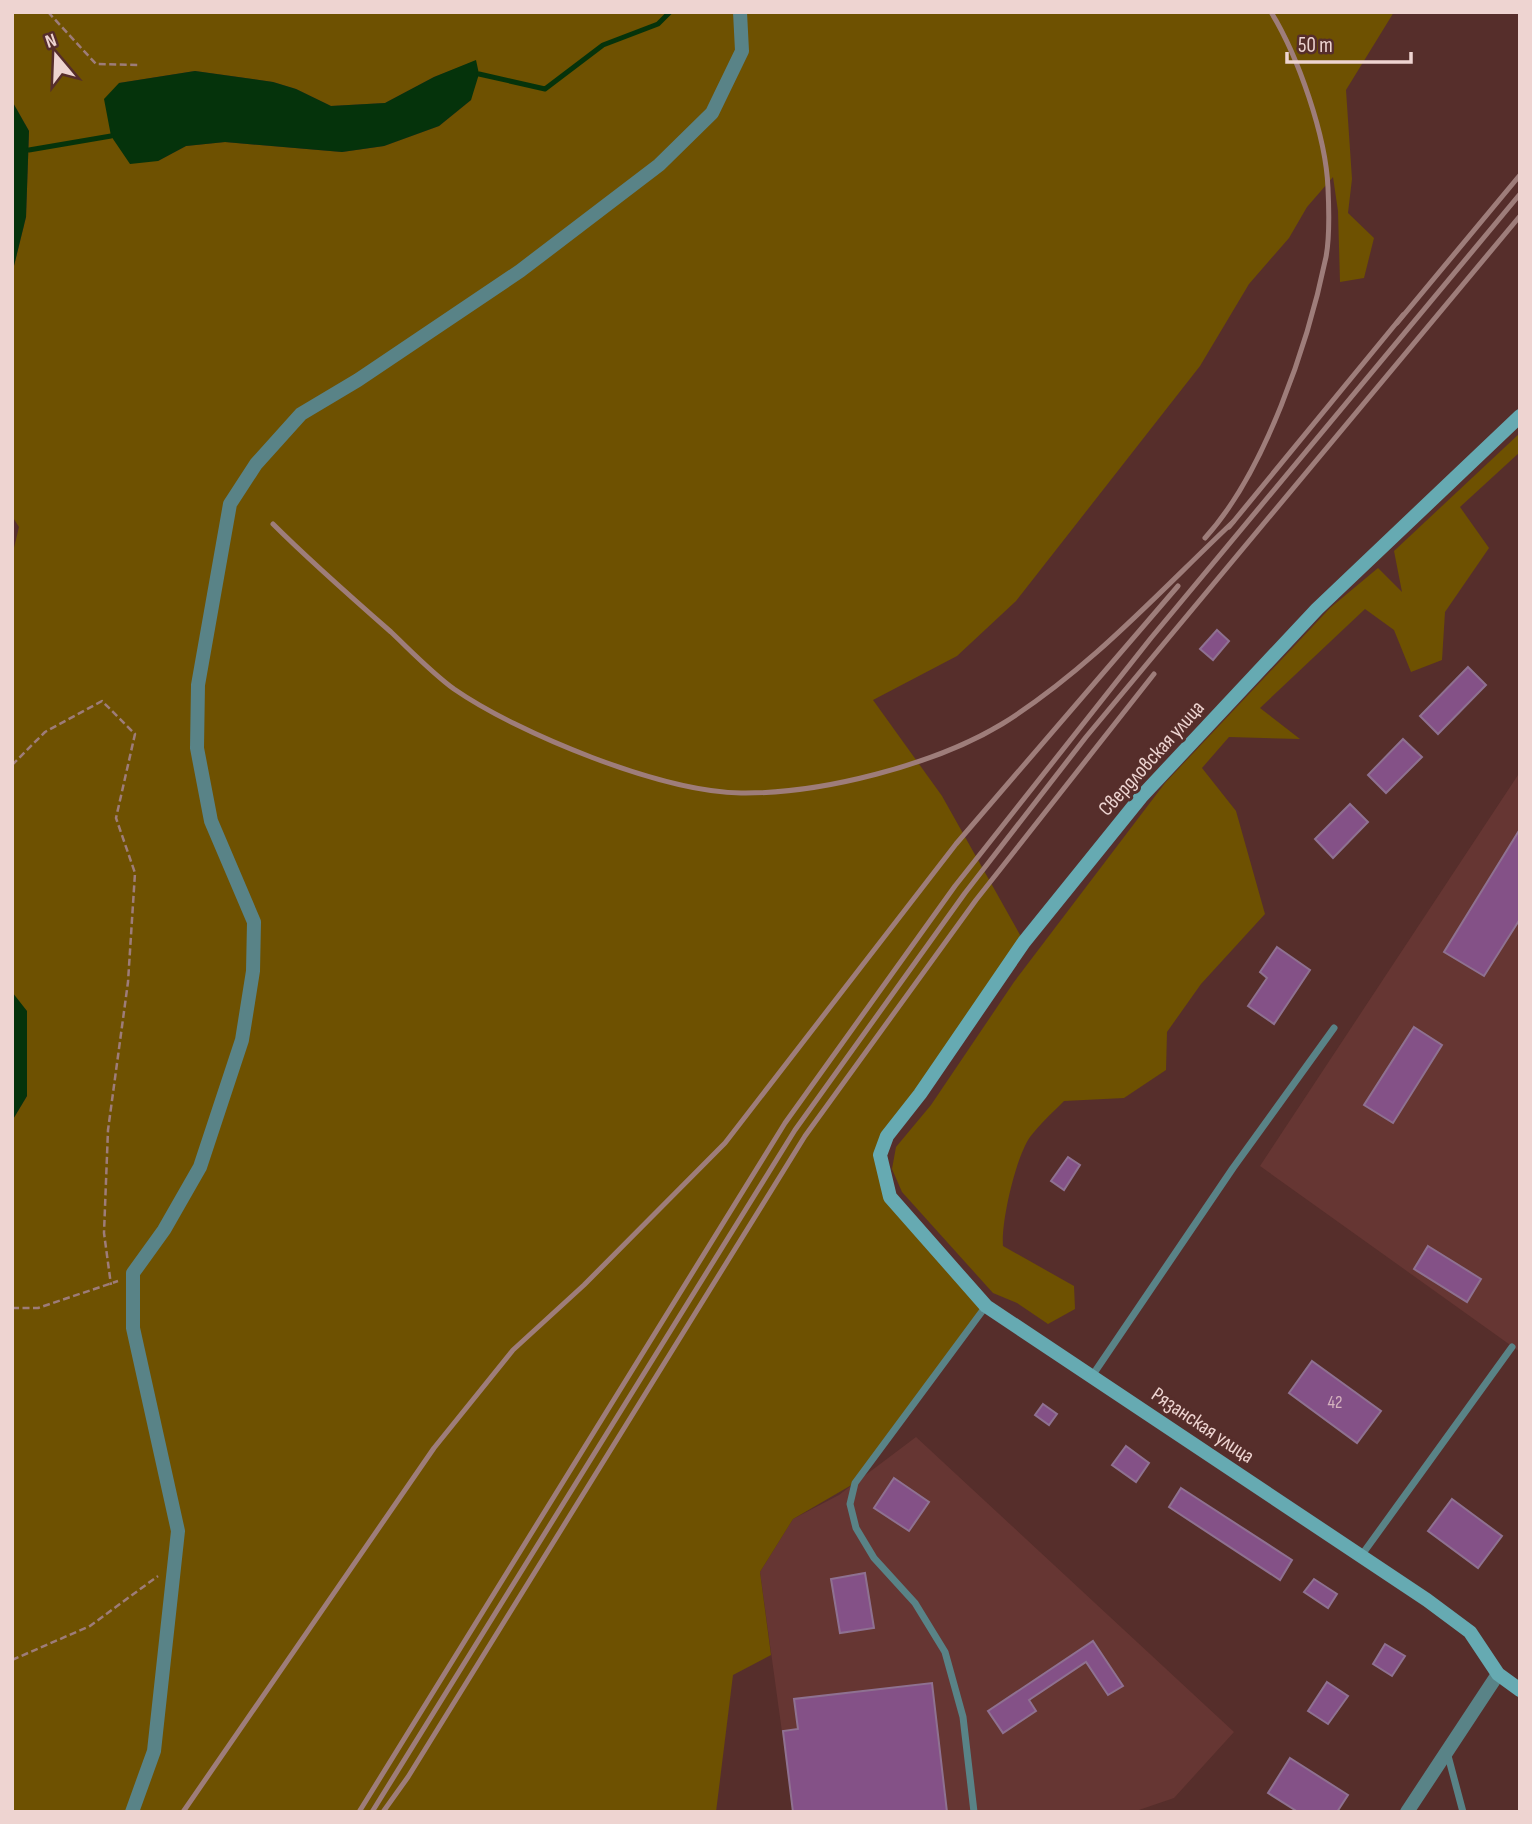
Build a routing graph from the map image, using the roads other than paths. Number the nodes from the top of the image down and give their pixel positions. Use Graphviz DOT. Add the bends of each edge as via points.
graph roads {
  1 [pos="740,12"];
  2 [pos="1520,416"];
  3 [pos="1334,1028"];
  4 [pos="883,1176"];
  5 [pos="986,1306"];
  6 [pos="1512,1347"];
  7 [pos="1092,1376"];
  8 [pos="1361,1556"];
  9 [pos="1498,1674"];
  10 [pos="1520,1690"];
  11 [pos="1447,1752"];
  12 [pos="132,1812"];
  13 [pos="974,1812"];
  14 [pos="1407,1812"];
  15 [pos="1463,1812"];
  1 -- 12 [label="street" via="742,51 712,113 659,165 520,271 301,414 256,464 230,504 198,685 197,748 211,821 254,922 253,971 242,1040 200,1167 133,1273 133,1328 178,1531 154,1751"];
  2 -- 4 [label="main road, Свердловская улица" via="1317,609 1141,797 1024,942 887,1136 880,1155"];
  3 -- 7 [label="lane"];
  4 -- 5 [label="main road, Рязанская улица" via="890,1197"];
  5 -- 7 [label="main road, Рязанская улица"];
  5 -- 13 [label="lane" via="855,1483 850,1504 856,1528 874,1558 915,1604 946,1652 963,1717"];
  6 -- 8 [label="lane"];
  7 -- 8 [label="main road, Рязанская улица"];
  8 -- 9 [label="main road, Рязанская улица" via="1470,1632"];
  9 -- 10 [label="main road, Рязанская улица"];
  9 -- 11 [label="street"];
  11 -- 14 [label="street"];
  11 -- 15 [label="lane"];
}
